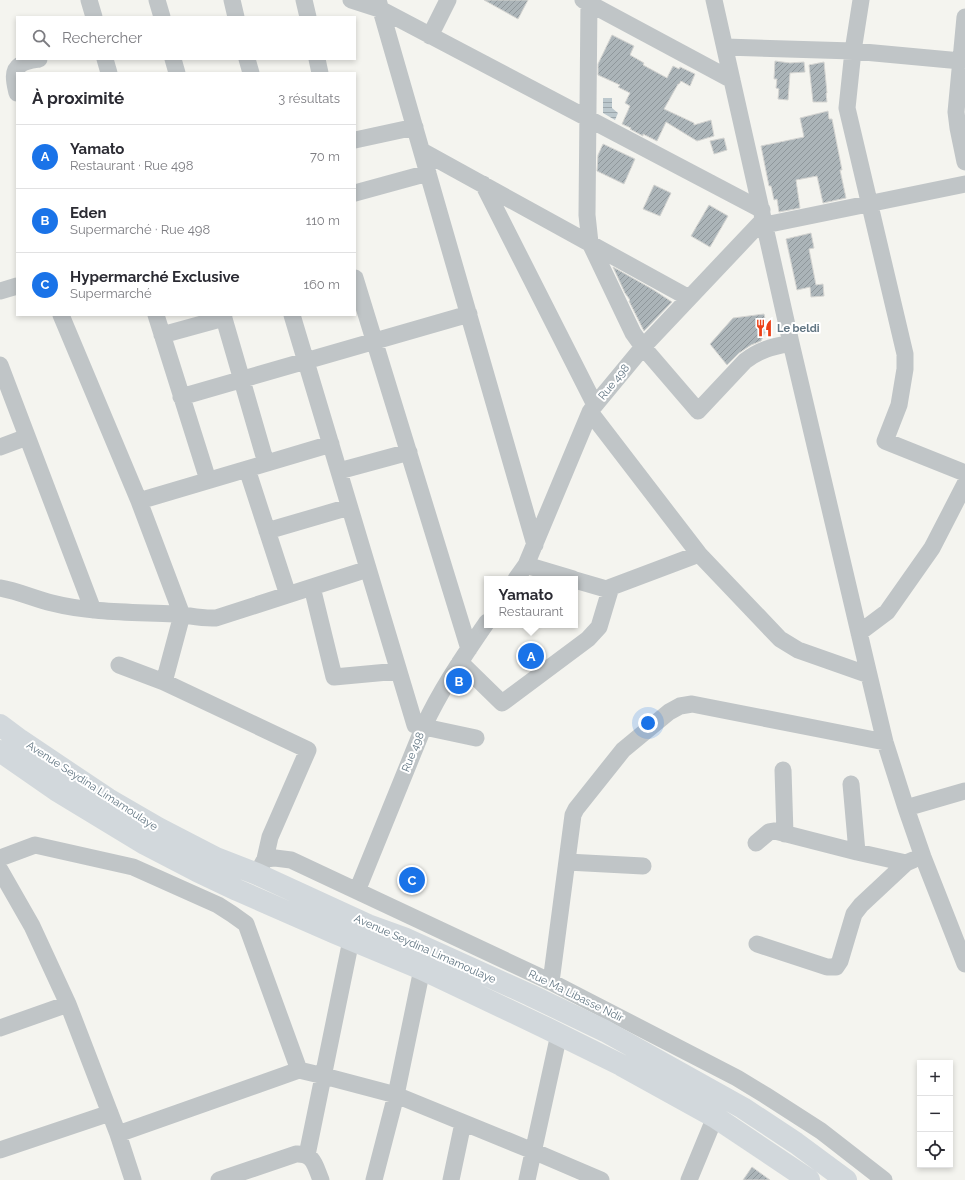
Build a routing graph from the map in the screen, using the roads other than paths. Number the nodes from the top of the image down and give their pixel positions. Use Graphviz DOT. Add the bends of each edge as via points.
graph roads {
  1 [pos="89,0"];
  2 [pos="157,0"];
  3 [pos="232,0"];
  4 [pos="304,0"];
  5 [pos="351,0"];
  6 [pos="448,0"];
  7 [pos="714,0"];
  8 [pos="861,0"];
  9 [pos="587,1"];
  10 [pos="380,5"];
  11 [pos="94,16"];
  12 [pos="162,16"];
  13 [pos="236,16"];
  14 [pos="308,16"];
  15 [pos="965,17"];
  16 [pos="430,36"];
  17 [pos="725,47"];
  18 [pos="853,51"];
  19 [pos="35,60"];
  20 [pos="105,60"];
  21 [pos="173,60"];
  22 [pos="247,60"];
  23 [pos="317,60"];
  24 [pos="961,61"];
  25 [pos="109,72"];
  26 [pos="177,72"];
  27 [pos="251,72"];
  28 [pos="320,72"];
  29 [pos="732,80"];
  30 [pos="16,89"];
  31 [pos="588,119"];
  32 [pos="415,127"];
  33 [pos="962,129"];
  34 [pos="356,140"];
  35 [pos="422,151"];
  36 [pos="965,162"];
  37 [pos="428,173"];
  38 [pos="483,184"];
  39 [pos="965,184"];
  40 [pos="356,193"];
  41 [pos="870,203"];
  42 [pos="764,218"];
  43 [pos="590,243"];
  44 [pos="356,281"];
  45 [pos="16,286"];
  46 [pos="0,291"];
  47 [pos="689,298"];
  48 [pos="469,314"];
  49 [pos="60,316"];
  50 [pos="156,316"];
  51 [pos="292,316"];
  52 [pos="223,317"];
  53 [pos="162,335"];
  54 [pos="374,341"];
  55 [pos="791,344"];
  56 [pos="643,347"];
  57 [pos="306,361"];
  58 [pos="0,365"];
  59 [pos="241,379"];
  60 [pos="181,397"];
  61 [pos="593,409"];
  62 [pos="28,437"];
  63 [pos="331,444"];
  64 [pos="0,447"];
  65 [pos="409,452"];
  66 [pos="266,463"];
  67 [pos="247,469"];
  68 [pos="339,471"];
  69 [pos="965,473"];
  70 [pos="208,480"];
  71 [pos="965,484"];
  72 [pos="138,501"];
  73 [pos="350,507"];
  74 [pos="267,531"];
  75 [pos="535,545"];
  76 [pos="699,554"];
  77 [pos="368,569"];
  78 [pos="521,572"];
  79 [pos="551,576"];
  80 [pos="578,580"];
  81 [pos="312,587"];
  82 [pos="611,587"];
  83 [pos="0,588"];
  84 [pos="288,595"];
  85 [pos="93,610"];
  86 [pos="182,615"];
  87 [pos="484,626"];
  88 [pos="859,633"];
  89 [pos="464,656"];
  90 [pos="119,665"];
  91 [pos="399,671"];
  92 [pos="869,675"];
  93 [pos="164,682"];
  94 [pos="0,725"];
  95 [pos="424,726"];
  96 [pos="476,738"];
  97 [pos="886,742"];
  98 [pos="0,751"];
  99 [pos="783,770"];
  100 [pos="851,784"];
  101 [pos="965,791"];
  102 [pos="906,808"];
  103 [pos="785,834"];
  104 [pos="756,843"];
  105 [pos="857,852"];
  106 [pos="923,857"];
  107 [pos="0,858"];
  108 [pos="566,862"];
  109 [pos="906,862"];
  110 [pos="643,866"];
  111 [pos="261,867"];
  112 [pos="0,870"];
  113 [pos="357,891"];
  114 [pos="351,940"];
  115 [pos="757,944"];
  116 [pos="965,964"];
  117 [pos="422,969"];
  118 [pos="551,982"];
  119 [pos="68,1004"];
  120 [pos="0,1028"];
  121 [pos="559,1034"];
  122 [pos="299,1070"];
  123 [pos="324,1076"];
  124 [pos="396,1095"];
  125 [pos="110,1113"];
  126 [pos="715,1116"];
  127 [pos="463,1122"];
  128 [pos="118,1134"];
  129 [pos="0,1150"];
  130 [pos="533,1151"];
  131 [pos="307,1155"];
  132 [pos="133,1180"];
  133 [pos="219,1180"];
  134 [pos="321,1180"];
  135 [pos="374,1180"];
  136 [pos="451,1180"];
  137 [pos="527,1180"];
  138 [pos="601,1180"];
  139 [pos="689,1180"];
  140 [pos="809,1180"];
  141 [pos="846,1180"];
  142 [pos="884,1180"];
  1 -- 11 [label="street"];
  2 -- 12 [label="street"];
  3 -- 13 [label="street"];
  4 -- 14 [label="street"];
  5 -- 10 [label="street"];
  6 -- 16 [label="street"];
  7 -- 17 [label="street"];
  8 -- 18 [label="street"];
  9 -- 29 [label="street"];
  9 -- 31 [label="street"];
  10 -- 16 [label="street"];
  10 -- 32 [label="street"];
  15 -- 24 [label="street"];
  16 -- 31 [label="street"];
  17 -- 18 [label="street"];
  17 -- 29 [label="street"];
  18 -- 24 [label="street"];
  18 -- 41 [label="street" via="847,108"];
  19 -- 30 [label="street" via="20,64 16,69"];
  20 -- 25 [label="street"];
  21 -- 26 [label="street"];
  22 -- 27 [label="street"];
  23 -- 28 [label="street"];
  24 -- 33 [label="street" via="956,112"];
  29 -- 42 [label="street"];
  31 -- 42 [label="street"];
  31 -- 43 [label="street" via="587,215"];
  32 -- 34 [label="street"];
  32 -- 35 [label="street"];
  33 -- 36 [label="street"];
  35 -- 37 [label="street"];
  35 -- 38 [label="street"];
  37 -- 40 [label="street"];
  37 -- 48 [label="street"];
  38 -- 43 [label="street"];
  38 -- 61 [label="street"];
  39 -- 41 [label="street"];
  41 -- 42 [label="street"];
  41 -- 69 [label="street" via="905,354 899,405 885,441"];
  42 -- 47 [label="street, Rue 498"];
  42 -- 55 [label="street"];
  43 -- 47 [label="street"];
  43 -- 56 [label="street" via="633,333"];
  44 -- 54 [label="street"];
  45 -- 46 [label="street"];
  47 -- 56 [label="street, Rue 498"];
  48 -- 54 [label="street"];
  48 -- 75 [label="street"];
  49 -- 72 [label="street"];
  50 -- 53 [label="street"];
  51 -- 57 [label="street"];
  52 -- 53 [label="street"];
  52 -- 59 [label="street"];
  53 -- 60 [label="street"];
  54 -- 57 [label="street"];
  54 -- 65 [label="street"];
  55 -- 56 [label="street" via="754,354 698,411"];
  55 -- 88 [label="street"];
  56 -- 61 [label="street, Rue 498"];
  57 -- 59 [label="street"];
  57 -- 63 [label="street"];
  58 -- 62 [label="street"];
  59 -- 60 [label="street"];
  59 -- 66 [label="street"];
  60 -- 70 [label="street"];
  61 -- 75 [label="street, Rue 498"];
  61 -- 76 [label="street"];
  62 -- 64 [label="street"];
  62 -- 85 [label="street"];
  63 -- 66 [label="street"];
  63 -- 68 [label="street"];
  65 -- 68 [label="street"];
  65 -- 89 [label="street"];
  66 -- 67 [label="street"];
  67 -- 70 [label="street"];
  67 -- 74 [label="street"];
  68 -- 73 [label="street"];
  70 -- 72 [label="street"];
  71 -- 88 [label="street" via="932,548 887,612"];
  72 -- 86 [label="street"];
  73 -- 74 [label="street"];
  73 -- 77 [label="street"];
  74 -- 84 [label="street"];
  75 -- 78 [label="street, Rue 498"];
  76 -- 82 [label="street"];
  76 -- 92 [label="street" via="780,639 798,650"];
  77 -- 81 [label="street"];
  77 -- 91 [label="street"];
  78 -- 79 [label="street"];
  80 -- 82 [label="street" via="606,589"];
  81 -- 84 [label="street"];
  81 -- 91 [label="street" via="334,677"];
  82 -- 89 [label="street" via="600,627 588,639 502,703"];
  83 -- 85 [label="street" via="52,603"];
  84 -- 86 [label="street" via="216,618"];
  85 -- 86 [label="street"];
  86 -- 93 [label="street"];
  87 -- 89 [label="street, Rue 498"];
  88 -- 92 [label="street"];
  89 -- 95 [label="street, Rue 498"];
  90 -- 93 [label="street"];
  91 -- 95 [label="street" via="415,724"];
  92 -- 97 [label="street"];
  93 -- 111 [label="street" via="308,750 270,837"];
  94 -- 111 [label="highway, Avenue Seydina Limamoulaye" via="108,799 158,828 216,858"];
  95 -- 96 [label="street"];
  95 -- 113 [label="street, Rue 498"];
  97 -- 102 [label="street"];
  97 -- 108 [label="street" via="692,704 680,706 669,712 624,750 576,809"];
  98 -- 114 [label="highway, Avenue Seydina Limamoulaye" via="56,790 145,844 237,890"];
  99 -- 103 [label="street"];
  100 -- 105 [label="street"];
  101 -- 102 [label="street"];
  102 -- 106 [label="street"];
  103 -- 104 [label="street" via="769,832"];
  103 -- 105 [label="street"];
  105 -- 109 [label="street"];
  106 -- 109 [label="street"];
  106 -- 116 [label="street"];
  107 -- 122 [label="street" via="35,845 133,867 218,905 232,914 246,924"];
  108 -- 110 [label="street"];
  108 -- 118 [label="street"];
  109 -- 115 [label="street" via="854,914 836,967 827,967"];
  111 -- 113 [label="street, Rue Ma Libasse Ndir" via="275,858 291,860"];
  111 -- 141 [label="highway, Avenue Seydina Limamoulaye" via="368,925 411,941 605,1031 743,1108"];
  112 -- 119 [label="street" via="32,926"];
  113 -- 118 [label="street, Rue Ma Libasse Ndir"];
  114 -- 117 [label="highway, Avenue Seydina Limamoulaye"];
  114 -- 123 [label="street"];
  117 -- 121 [label="highway, Avenue Seydina Limamoulaye"];
  117 -- 124 [label="street"];
  118 -- 142 [label="street, Rue Ma Libasse Ndir" via="748,1085 821,1131"];
  119 -- 120 [label="street"];
  119 -- 125 [label="street"];
  121 -- 126 [label="highway, Avenue Seydina Limamoulaye"];
  121 -- 130 [label="street"];
  122 -- 123 [label="street"];
  122 -- 128 [label="street"];
  123 -- 124 [label="street"];
  123 -- 131 [label="street"];
  124 -- 127 [label="street"];
  124 -- 135 [label="street"];
  125 -- 128 [label="street"];
  125 -- 129 [label="street"];
  126 -- 139 [label="street"];
  126 -- 140 [label="highway, Avenue Seydina Limamoulaye"];
  127 -- 130 [label="street"];
  127 -- 136 [label="street"];
  128 -- 132 [label="street"];
  130 -- 137 [label="street"];
  130 -- 138 [label="street"];
  131 -- 133 [label="street" via="296,1154"];
  131 -- 134 [label="street" via="311,1157"];
}
